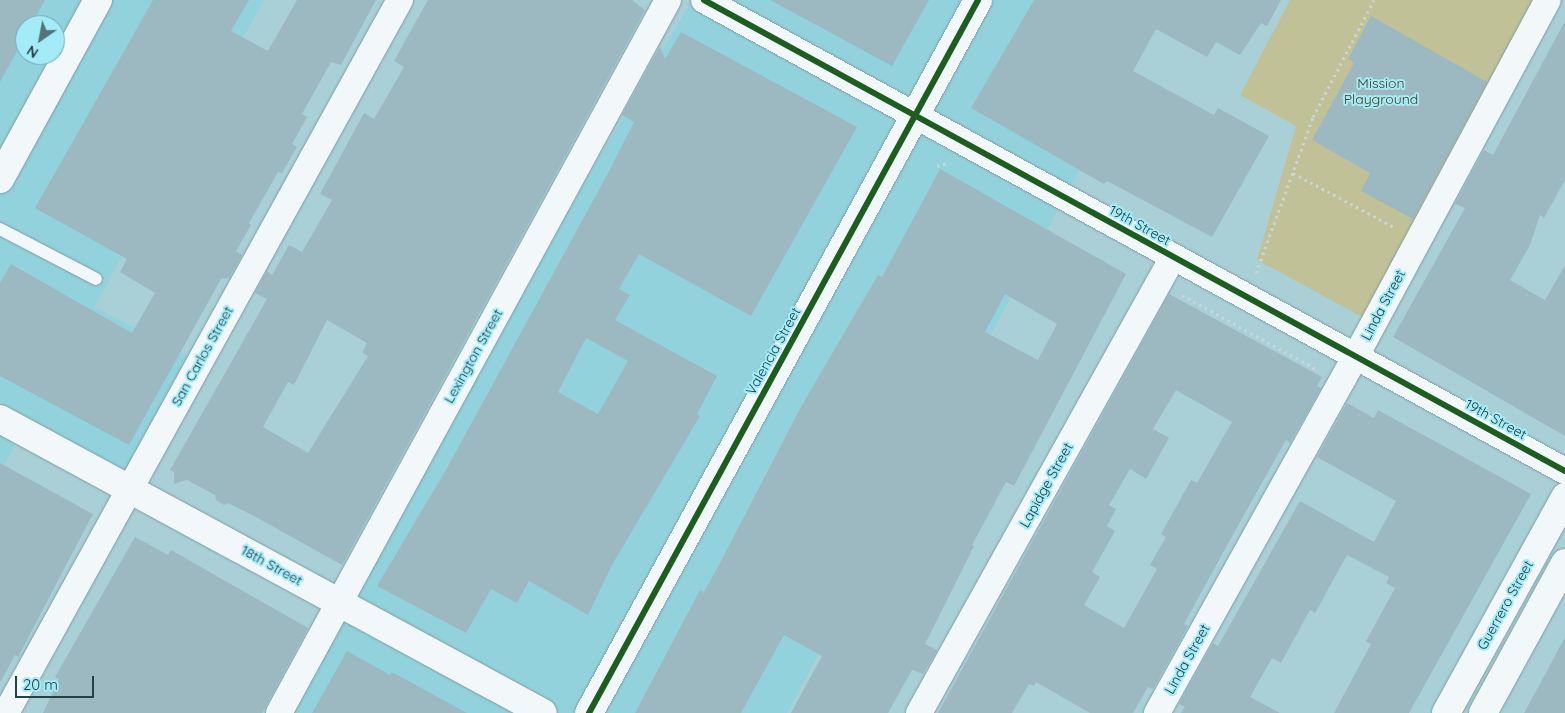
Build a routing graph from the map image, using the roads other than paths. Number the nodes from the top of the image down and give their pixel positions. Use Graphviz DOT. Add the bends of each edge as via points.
graph roads {
  1 [pos="98,0"];
  2 [pos="400,0"];
  3 [pos="668,0"];
  4 [pos="704,0"];
  5 [pos="978,0"];
  6 [pos="1548,0"];
  7 [pos="915,115"];
  8 [pos="0,179"];
  9 [pos="0,229"];
  10 [pos="1173,257"];
  11 [pos="96,279"];
  12 [pos="1356,356"];
  13 [pos="0,419"];
  14 [pos="1565,471"];
  15 [pos="129,487"];
  16 [pos="1565,497"];
  17 [pos="1565,563"];
  18 [pos="339,602"];
  19 [pos="6,713"];
  20 [pos="279,713"];
  21 [pos="543,713"];
  22 [pos="589,713"];
  23 [pos="919,713"];
  24 [pos="1157,713"];
  25 [pos="1446,713"];
  26 [pos="1483,713"];
  1 -- 8 [label="street"];
  2 -- 15 [label="street, San Carlos Street"];
  3 -- 18 [label="street, Lexington Street"];
  4 -- 7 [label="street, 19th Street"];
  5 -- 7 [label="street, Valencia Street"];
  6 -- 12 [label="street, Linda Street"];
  7 -- 10 [label="street, 19th Street"];
  7 -- 22 [label="street, Valencia Street"];
  9 -- 11 [label="lane"];
  10 -- 12 [label="street, 19th Street"];
  10 -- 23 [label="street, Lapidge Street"];
  12 -- 14 [label="street, 19th Street"];
  12 -- 24 [label="street, Linda Street"];
  13 -- 15 [label="street, 18th Street"];
  15 -- 18 [label="street, 18th Street"];
  15 -- 19 [label="street, San Carlos Street"];
  16 -- 25 [label="street, Guerrero Street"];
  17 -- 26 [label="street"];
  18 -- 20 [label="street, Lexington Street"];
  18 -- 21 [label="street, 18th Street"];
}
